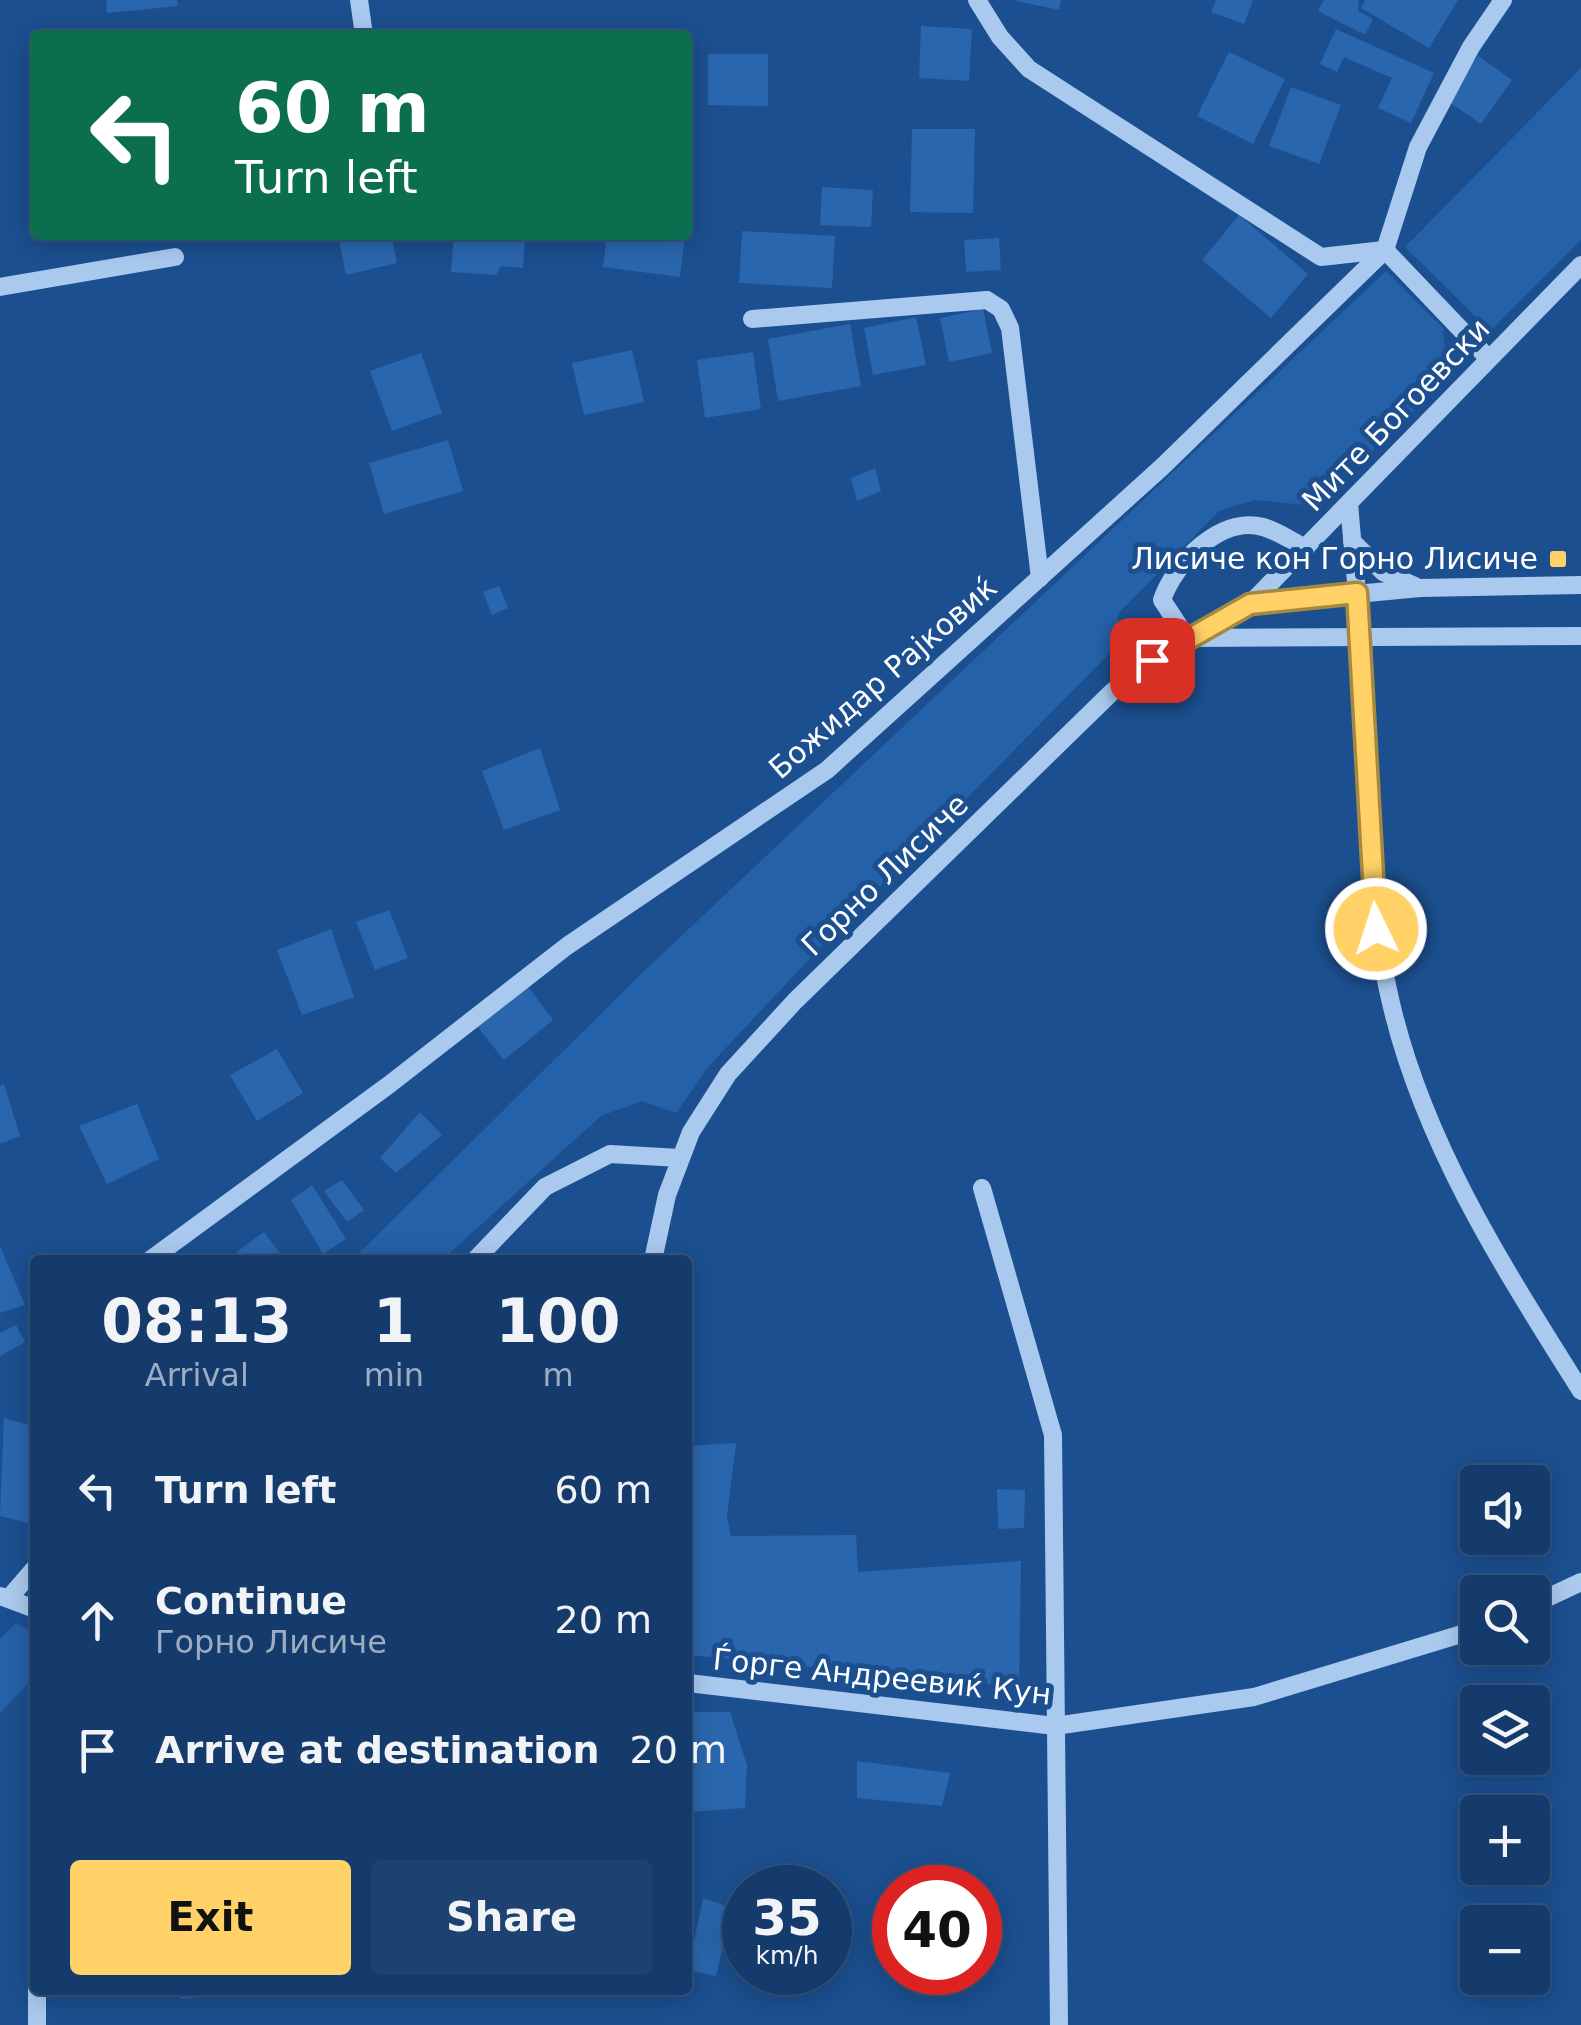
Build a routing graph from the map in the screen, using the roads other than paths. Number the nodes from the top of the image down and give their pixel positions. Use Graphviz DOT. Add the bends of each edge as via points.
graph roads {
  1 [pos="359,0"];
  2 [pos="977,0"];
  3 [pos="1503,0"];
  4 [pos="363,30"];
  5 [pos="1385,250"];
  6 [pos="175,257"];
  7 [pos="1581,265"];
  8 [pos="0,287"];
  9 [pos="752,319"];
  10 [pos="1488,358"];
  11 [pos="1349,503"];
  12 [pos="1352,541"];
  13 [pos="1306,548"];
  14 [pos="1040,578"];
  15 [pos="1581,585"];
  16 [pos="1420,588"];
  17 [pos="1357,593"];
  18 [pos="1250,604"];
  19 [pos="1581,636"];
  20 [pos="1188,638"];
  21 [pos="1361,640"];
  22 [pos="680,1158"];
  23 [pos="982,1188"];
  24 [pos="157,1255"];
  25 [pos="479,1255"];
  26 [pos="654,1255"];
  27 [pos="1581,1391"];
  28 [pos="30,1573"];
  29 [pos="1581,1582"];
  30 [pos="1550,1596"];
  31 [pos="5,1597"];
  32 [pos="30,1607"];
  33 [pos="1460,1634"];
  34 [pos="692,1684"];
  35 [pos="1055,1726"];
  36 [pos="37,1995"];
  37 [pos="37,2025"];
  38 [pos="1059,2025"];
  1 -- 4 [label="street"];
  2 -- 5 [label="street" via="1029,68 1277,232 1321,257"];
  3 -- 5 [label="street, Божидар Рајковиќ" via="1418,147"];
  5 -- 10 [label="street"];
  5 -- 14 [label="street, Божидар Рајковиќ"];
  6 -- 8 [label="street"];
  7 -- 10 [label="street, Мите Богоевски"];
  9 -- 14 [label="street" via="987,300 1001,310 1010,328"];
  10 -- 11 [label="street, Мите Богоевски"];
  11 -- 12 [label="street"];
  11 -- 13 [label="street, Мите Богоевски"];
  12 -- 16 [label="street" via="1383,572"];
  12 -- 17 [label="street"];
  13 -- 18 [label="street, Мите Богоевски"];
  13 -- 20 [label="street" via="1263,527 1214,537 1169,580 1162,600"];
  14 -- 24 [label="street, Божидар Рајковиќ" via="827,770 567,946"];
  15 -- 16 [label="street"];
  16 -- 17 [label="street"];
  17 -- 18 [label="street"];
  17 -- 21 [label="street"];
  18 -- 20 [label="street, Горно Лисиче"];
  19 -- 21 [label="street"];
  20 -- 21 [label="street"];
  20 -- 22 [label="street, Горно Лисиче" via="1112,692 795,1001 728,1074"];
  21 -- 27 [label="street" via="1376,929 1392,1008 1486,1241"];
  22 -- 25 [label="street" via="610,1154 546,1187"];
  22 -- 26 [label="street, Горно Лисиче"];
  23 -- 35 [label="street" via="1053,1435"];
  28 -- 31 [label="street"];
  29 -- 30 [label="street"];
  31 -- 32 [label="street"];
  33 -- 35 [label="street, Ѓорге Андреевиќ Кун" via="1254,1697"];
  34 -- 35 [label="street, Ѓорге Андреевиќ Кун"];
  35 -- 38 [label="street"];
  36 -- 37 [label="street"];
}
